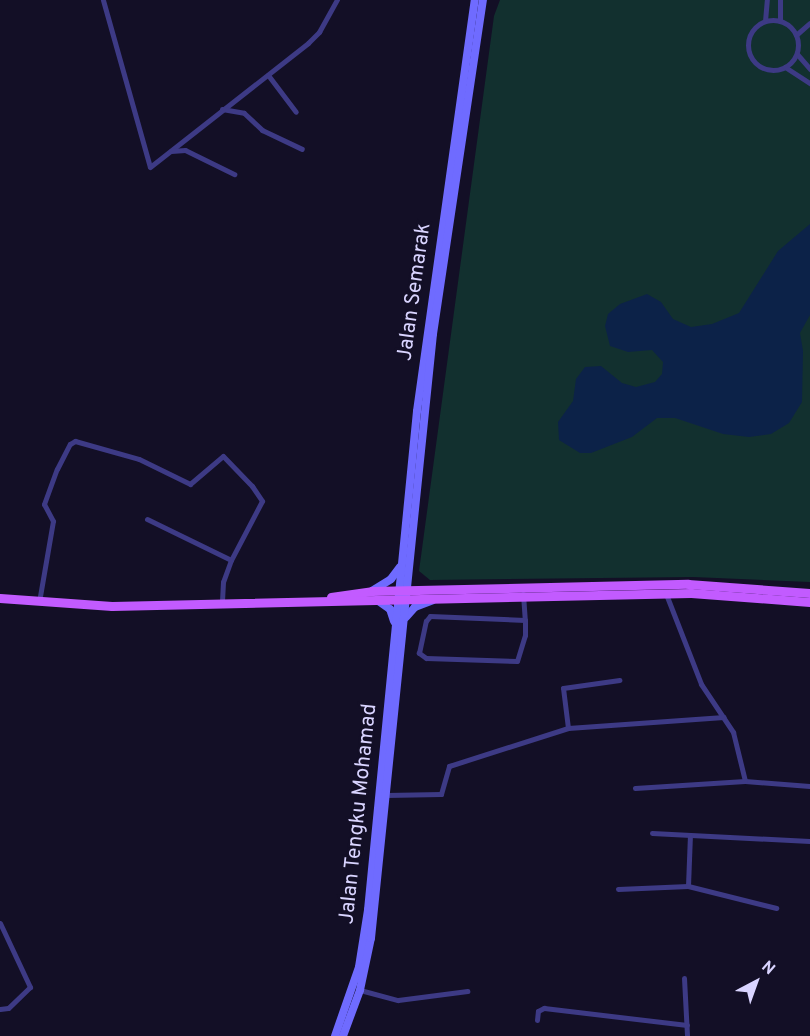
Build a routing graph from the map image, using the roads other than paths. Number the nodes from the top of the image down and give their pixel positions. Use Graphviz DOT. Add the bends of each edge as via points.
graph roads {
  1 [pos="104,0"];
  2 [pos="337,0"];
  3 [pos="766,1"];
  4 [pos="781,2"];
  5 [pos="479,3"];
  6 [pos="765,21"];
  7 [pos="780,21"];
  8 [pos="810,23"];
  9 [pos="796,34"];
  10 [pos="797,54"];
  11 [pos="785,67"];
  12 [pos="810,69"];
  13 [pos="268,75"];
  14 [pos="810,83"];
  15 [pos="222,109"];
  16 [pos="296,112"];
  17 [pos="302,149"];
  18 [pos="169,152"];
  19 [pos="234,174"];
  20 [pos="147,519"];
  21 [pos="231,560"];
  22 [pos="406,567"];
  23 [pos="427,590"];
  24 [pos="372,591"];
  25 [pos="523,591"];
  26 [pos="810,593"];
  27 [pos="666,594"];
  28 [pos="403,595"];
  29 [pos="0,598"];
  30 [pos="439,599"];
  31 [pos="377,600"];
  32 [pos="810,602"];
  33 [pos="39,604"];
  34 [pos="224,604"];
  35 [pos="405,619"];
  36 [pos="525,620"];
  37 [pos="396,634"];
  38 [pos="619,680"];
  39 [pos="724,717"];
  40 [pos="568,728"];
  41 [pos="745,781"];
  42 [pos="810,786"];
  43 [pos="635,788"];
  44 [pos="386,795"];
  45 [pos="652,833"];
  46 [pos="690,835"];
  47 [pos="810,841"];
  48 [pos="688,886"];
  49 [pos="618,889"];
  50 [pos="776,908"];
  51 [pos="0,923"];
  52 [pos="684,978"];
  53 [pos="360,990"];
  54 [pos="467,991"];
  55 [pos="0,1010"];
  56 [pos="537,1020"];
  57 [pos="687,1025"];
  58 [pos="335,1036"];
  59 [pos="344,1036"];
  60 [pos="687,1036"];
  1 -- 18 [label="street" via="150,167"];
  2 -- 13 [label="street" via="319,32"];
  3 -- 6 [label="street"];
  4 -- 7 [label="street"];
  5 -- 22 [label="main road, Jalan Semarak" via="417,411"];
  6 -- 7 [label="street"];
  6 -- 11 [label="street" via="752,32 749,52 761,67"];
  7 -- 9 [label="street"];
  8 -- 9 [label="street"];
  9 -- 10 [label="street"];
  10 -- 11 [label="street"];
  10 -- 12 [label="street"];
  11 -- 14 [label="street"];
  13 -- 15 [label="street"];
  13 -- 16 [label="street"];
  15 -- 17 [label="street" via="244,113 262,130"];
  15 -- 18 [label="street"];
  18 -- 19 [label="street" via="185,150"];
  20 -- 21 [label="street"];
  21 -- 33 [label="street" via="262,501 223,456 190,484 139,459 72,441 44,504 54,522"];
  21 -- 34 [label="street" via="223,582"];
  22 -- 23 [label="main road" via="416,583"];
  22 -- 24 [label="main road"];
  22 -- 28 [label="main road, Jalan Semarak"];
  23 -- 25 [label="main road"];
  23 -- 28 [label="main road"];
  24 -- 28 [label="main road"];
  24 -- 34 [label="main road"];
  25 -- 26 [label="main road" via="688,584"];
  25 -- 27 [label="main road"];
  25 -- 30 [label="main road"];
  25 -- 36 [label="street"];
  27 -- 32 [label="main road"];
  27 -- 39 [label="street" via="701,684"];
  28 -- 30 [label="main road"];
  28 -- 31 [label="main road"];
  28 -- 35 [label="main road, Jalan Tengku Mohamad"];
  28 -- 37 [label="main road, Jalan Tengku Mohamad"];
  29 -- 33 [label="main road"];
  30 -- 35 [label="main road" via="415,607"];
  31 -- 34 [label="main road"];
  31 -- 37 [label="main road" via="392,612"];
  33 -- 34 [label="main road"];
  35 -- 44 [label="main road, Jalan Tengku Mohamad"];
  36 -- 36 [label="street" via="430,615 420,653 426,658 517,661 522,654"];
  37 -- 58 [label="main road, Jalan Tengku Mohamad" via="361,957"];
  38 -- 40 [label="street" via="563,688"];
  39 -- 40 [label="street"];
  39 -- 41 [label="street" via="733,732"];
  40 -- 44 [label="street" via="448,766 441,795"];
  41 -- 42 [label="street"];
  41 -- 43 [label="street"];
  44 -- 53 [label="main road, Jalan Tengku Mohamad" via="371,938"];
  45 -- 46 [label="street"];
  46 -- 47 [label="street"];
  46 -- 48 [label="street"];
  48 -- 49 [label="street"];
  48 -- 50 [label="street"];
  51 -- 55 [label="street" via="30,987 8,1008"];
  52 -- 57 [label="street"];
  53 -- 54 [label="street" via="398,1000"];
  53 -- 59 [label="main road, Jalan Tengku Mohamad"];
  56 -- 57 [label="street" via="538,1011 544,1008"];
  57 -- 60 [label="street"];
}
